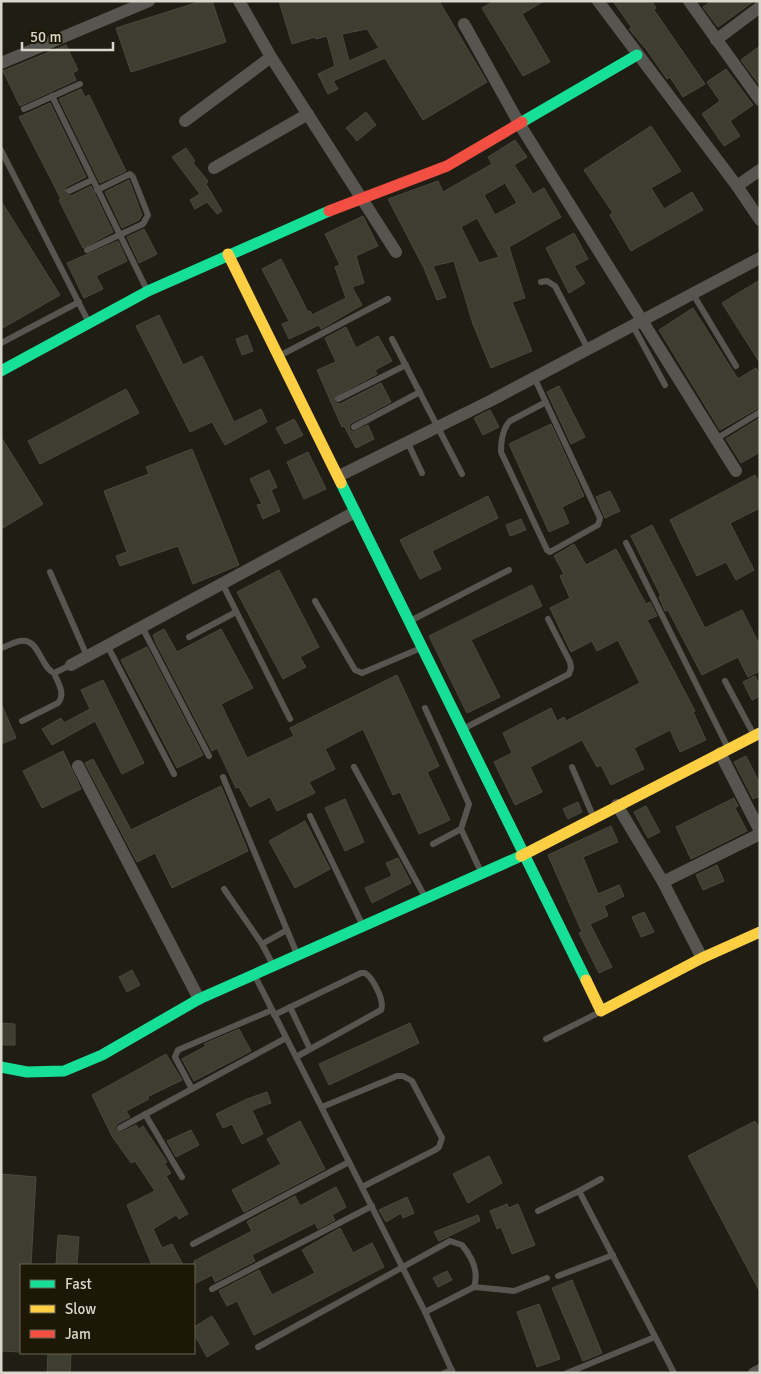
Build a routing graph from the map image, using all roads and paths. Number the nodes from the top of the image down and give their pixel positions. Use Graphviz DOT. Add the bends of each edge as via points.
graph roads {
  1 [pos="149,1"];
  2 [pos="239,1"];
  3 [pos="598,1"];
  4 [pos="689,1"];
  5 [pos="760,7"];
  6 [pos="464,24"];
  7 [pos="716,40"];
  8 [pos="637,55"];
  9 [pos="271,57"];
  10 [pos="1,63"];
  11 [pos="80,84"];
  12 [pos="52,96"];
  13 [pos="758,96"];
  14 [pos="24,108"];
  15 [pos="308,114"];
  16 [pos="185,121"];
  17 [pos="520,125"];
  18 [pos="1,150"];
  19 [pos="214,168"];
  20 [pos="760,170"];
  21 [pos="92,180"];
  22 [pos="737,186"];
  23 [pos="69,190"];
  24 [pos="98,190"];
  25 [pos="362,197"];
  26 [pos="760,220"];
  27 [pos="120,235"];
  28 [pos="87,250"];
  29 [pos="396,252"];
  30 [pos="228,254"];
  31 [pos="760,258"];
  32 [pos="541,282"];
  33 [pos="148,291"];
  34 [pos="693,294"];
  35 [pos="388,299"];
  36 [pos="79,302"];
  37 [pos="89,323"];
  38 [pos="638,323"];
  39 [pos="392,339"];
  40 [pos="1,344"];
  41 [pos="588,349"];
  42 [pos="280,356"];
  43 [pos="406,365"];
  44 [pos="736,366"];
  45 [pos="1,371"];
  46 [pos="534,378"];
  47 [pos="665,385"];
  48 [pos="420,392"];
  49 [pos="338,399"];
  50 [pos="546,402"];
  51 [pos="760,412"];
  52 [pos="438,426"];
  53 [pos="354,427"];
  54 [pos="716,439"];
  55 [pos="407,441"];
  56 [pos="736,471"];
  57 [pos="422,473"];
  58 [pos="462,474"];
  59 [pos="339,476"];
  60 [pos="355,512"];
  61 [pos="626,543"];
  62 [pos="510,570"];
  63 [pos="50,572"];
  64 [pos="222,583"];
  65 [pos="315,601"];
  66 [pos="236,612"];
  67 [pos="548,619"];
  68 [pos="409,622"];
  69 [pos="142,627"];
  70 [pos="190,637"];
  71 [pos="107,645"];
  72 [pos="422,647"];
  73 [pos="1,648"];
  74 [pos="87,656"];
  75 [pos="71,665"];
  76 [pos="54,672"];
  77 [pos="726,681"];
  78 [pos="425,708"];
  79 [pos="290,719"];
  80 [pos="22,720"];
  81 [pos="462,730"];
  82 [pos="757,735"];
  83 [pos="724,751"];
  84 [pos="209,756"];
  85 [pos="78,766"];
  86 [pos="354,767"];
  87 [pos="572,767"];
  88 [pos="174,774"];
  89 [pos="224,777"];
  90 [pos="617,805"];
  91 [pos="310,816"];
  92 [pos="594,818"];
  93 [pos="461,829"];
  94 [pos="760,833"];
  95 [pos="433,844"];
  96 [pos="524,855"];
  97 [pos="482,874"];
  98 [pos="663,882"];
  99 [pos="224,889"];
  100 [pos="426,898"];
  101 [pos="362,926"];
  102 [pos="288,930"];
  103 [pos="760,932"];
  104 [pos="262,944"];
  105 [pos="298,955"];
  106 [pos="702,958"];
  107 [pos="273,966"];
  108 [pos="254,975"];
  109 [pos="200,999"];
  110 [pos="290,1007"];
  111 [pos="601,1011"];
  112 [pos="273,1012"];
  113 [pos="286,1038"];
  114 [pos="546,1039"];
  115 [pos="310,1049"];
  116 [pos="296,1056"];
  117 [pos="1,1067"];
  118 [pos="192,1089"];
  119 [pos="322,1107"];
  120 [pos="145,1114"];
  121 [pos="120,1128"];
  122 [pos="349,1162"];
  123 [pos="182,1177"];
  124 [pos="601,1179"];
  125 [pos="362,1187"];
  126 [pos="579,1191"];
  127 [pos="372,1206"];
  128 [pos="538,1211"];
  129 [pos="193,1244"];
  130 [pos="613,1255"];
  131 [pos="402,1266"];
  132 [pos="558,1276"];
  133 [pos="547,1278"];
  134 [pos="474,1287"];
  135 [pos="212,1289"];
  136 [pos="425,1312"];
  137 [pos="655,1337"];
  138 [pos="258,1347"];
  139 [pos="760,1370"];
  140 [pos="453,1371"];
  141 [pos="444,1373"];
  142 [pos="567,1373"];
  143 [pos="674,1373"];
  144 [pos="754,1373"];
  1 -- 10 [label="street"];
  2 -- 9 [label="street"];
  3 -- 8 [label="street"];
  4 -- 7 [label="street"];
  5 -- 7 [label="street"];
  6 -- 17 [label="street"];
  7 -- 13 [label="street"];
  8 -- 17 [label="street"];
  8 -- 22 [label="street"];
  9 -- 15 [label="street"];
  9 -- 16 [label="street"];
  11 -- 12 [label="lane"];
  12 -- 14 [label="lane"];
  12 -- 21 [label="lane"];
  15 -- 19 [label="street"];
  15 -- 25 [label="street"];
  17 -- 25 [label="street" via="447,166"];
  17 -- 38 [label="street"];
  18 -- 36 [label="lane"];
  20 -- 22 [label="street"];
  21 -- 23 [label="lane"];
  21 -- 24 [label="lane"];
  22 -- 26 [label="street"];
  24 -- 27 [label="lane"];
  24 -- 27 [label="lane" via="127,174 133,177 148,215 143,224"];
  25 -- 29 [label="street"];
  25 -- 30 [label="street"];
  27 -- 28 [label="lane"];
  27 -- 33 [label="lane"];
  30 -- 33 [label="street"];
  30 -- 42 [label="street"];
  31 -- 34 [label="street"];
  32 -- 41 [label="lane" via="547,281 555,286"];
  33 -- 37 [label="street"];
  34 -- 38 [label="street"];
  34 -- 44 [label="lane"];
  35 -- 42 [label="lane"];
  36 -- 37 [label="lane"];
  36 -- 40 [label="lane"];
  37 -- 45 [label="street"];
  38 -- 41 [label="street"];
  38 -- 47 [label="lane"];
  38 -- 54 [label="street"];
  39 -- 43 [label="lane"];
  41 -- 46 [label="street"];
  42 -- 59 [label="street"];
  43 -- 48 [label="lane"];
  43 -- 49 [label="lane"];
  46 -- 50 [label="lane"];
  46 -- 52 [label="street"];
  48 -- 52 [label="lane"];
  48 -- 53 [label="lane"];
  50 -- 50 [label="lane" via="600,518 598,524 550,552 501,452 506,425"];
  51 -- 54 [label="lane"];
  52 -- 55 [label="street"];
  52 -- 58 [label="lane"];
  54 -- 56 [label="street"];
  55 -- 57 [label="lane"];
  55 -- 59 [label="street"];
  59 -- 60 [label="street"];
  60 -- 64 [label="street"];
  60 -- 68 [label="street"];
  61 -- 83 [label="lane"];
  62 -- 68 [label="lane"];
  63 -- 74 [label="lane"];
  64 -- 66 [label="lane"];
  64 -- 69 [label="street"];
  65 -- 72 [label="lane" via="359,673"];
  66 -- 70 [label="lane"];
  66 -- 79 [label="lane"];
  67 -- 81 [label="lane" via="570,662 569,674"];
  68 -- 72 [label="street"];
  69 -- 71 [label="street"];
  69 -- 84 [label="lane"];
  71 -- 74 [label="street"];
  71 -- 88 [label="lane"];
  72 -- 81 [label="street"];
  73 -- 76 [label="lane" via="21,640 28,641"];
  74 -- 75 [label="street"];
  75 -- 76 [label="lane"];
  76 -- 80 [label="lane" via="62,699"];
  77 -- 82 [label="lane"];
  78 -- 93 [label="lane" via="469,804"];
  81 -- 96 [label="street"];
  82 -- 83 [label="street"];
  83 -- 90 [label="street"];
  83 -- 94 [label="street"];
  85 -- 109 [label="street"];
  86 -- 100 [label="lane"];
  87 -- 92 [label="lane"];
  89 -- 102 [label="lane"];
  90 -- 92 [label="street"];
  90 -- 98 [label="street"];
  91 -- 101 [label="lane"];
  92 -- 96 [label="street"];
  93 -- 95 [label="lane"];
  93 -- 97 [label="lane"];
  94 -- 98 [label="street"];
  96 -- 97 [label="street"];
  96 -- 111 [label="street"];
  97 -- 100 [label="street"];
  98 -- 106 [label="street"];
  99 -- 104 [label="lane"];
  100 -- 101 [label="street"];
  101 -- 105 [label="street"];
  102 -- 104 [label="lane"];
  102 -- 105 [label="lane"];
  103 -- 106 [label="street"];
  104 -- 107 [label="lane"];
  105 -- 107 [label="street"];
  106 -- 111 [label="street"];
  107 -- 108 [label="street"];
  108 -- 109 [label="street"];
  108 -- 112 [label="lane"];
  109 -- 117 [label="street" via="102,1055 64,1070 27,1072"];
  110 -- 112 [label="lane"];
  110 -- 115 [label="lane"];
  110 -- 115 [label="lane" via="361,973 370,976 382,1003 381,1010"];
  111 -- 114 [label="lane"];
  112 -- 113 [label="lane"];
  112 -- 118 [label="lane" via="178,1050 175,1057"];
  113 -- 116 [label="lane"];
  113 -- 118 [label="lane"];
  115 -- 116 [label="lane"];
  116 -- 119 [label="lane"];
  118 -- 120 [label="lane"];
  119 -- 122 [label="lane"];
  119 -- 125 [label="lane" via="403,1076 412,1081 442,1138 435,1150"];
  120 -- 121 [label="lane"];
  120 -- 123 [label="lane"];
  122 -- 125 [label="lane"];
  122 -- 129 [label="lane"];
  124 -- 126 [label="lane"];
  125 -- 127 [label="lane"];
  126 -- 128 [label="lane"];
  126 -- 130 [label="lane"];
  127 -- 131 [label="lane"];
  127 -- 135 [label="lane"];
  130 -- 132 [label="lane"];
  130 -- 137 [label="lane"];
  131 -- 134 [label="lane" via="450,1241 455,1242 468,1253 477,1278"];
  131 -- 136 [label="lane"];
  131 -- 138 [label="lane"];
  133 -- 134 [label="lane" via="514,1291"];
  134 -- 136 [label="lane"];
  136 -- 140 [label="lane"];
  137 -- 142 [label="lane"];
  137 -- 143 [label="lane"];
  139 -- 144 [label="street"];
  140 -- 141 [label="lane"];
}
